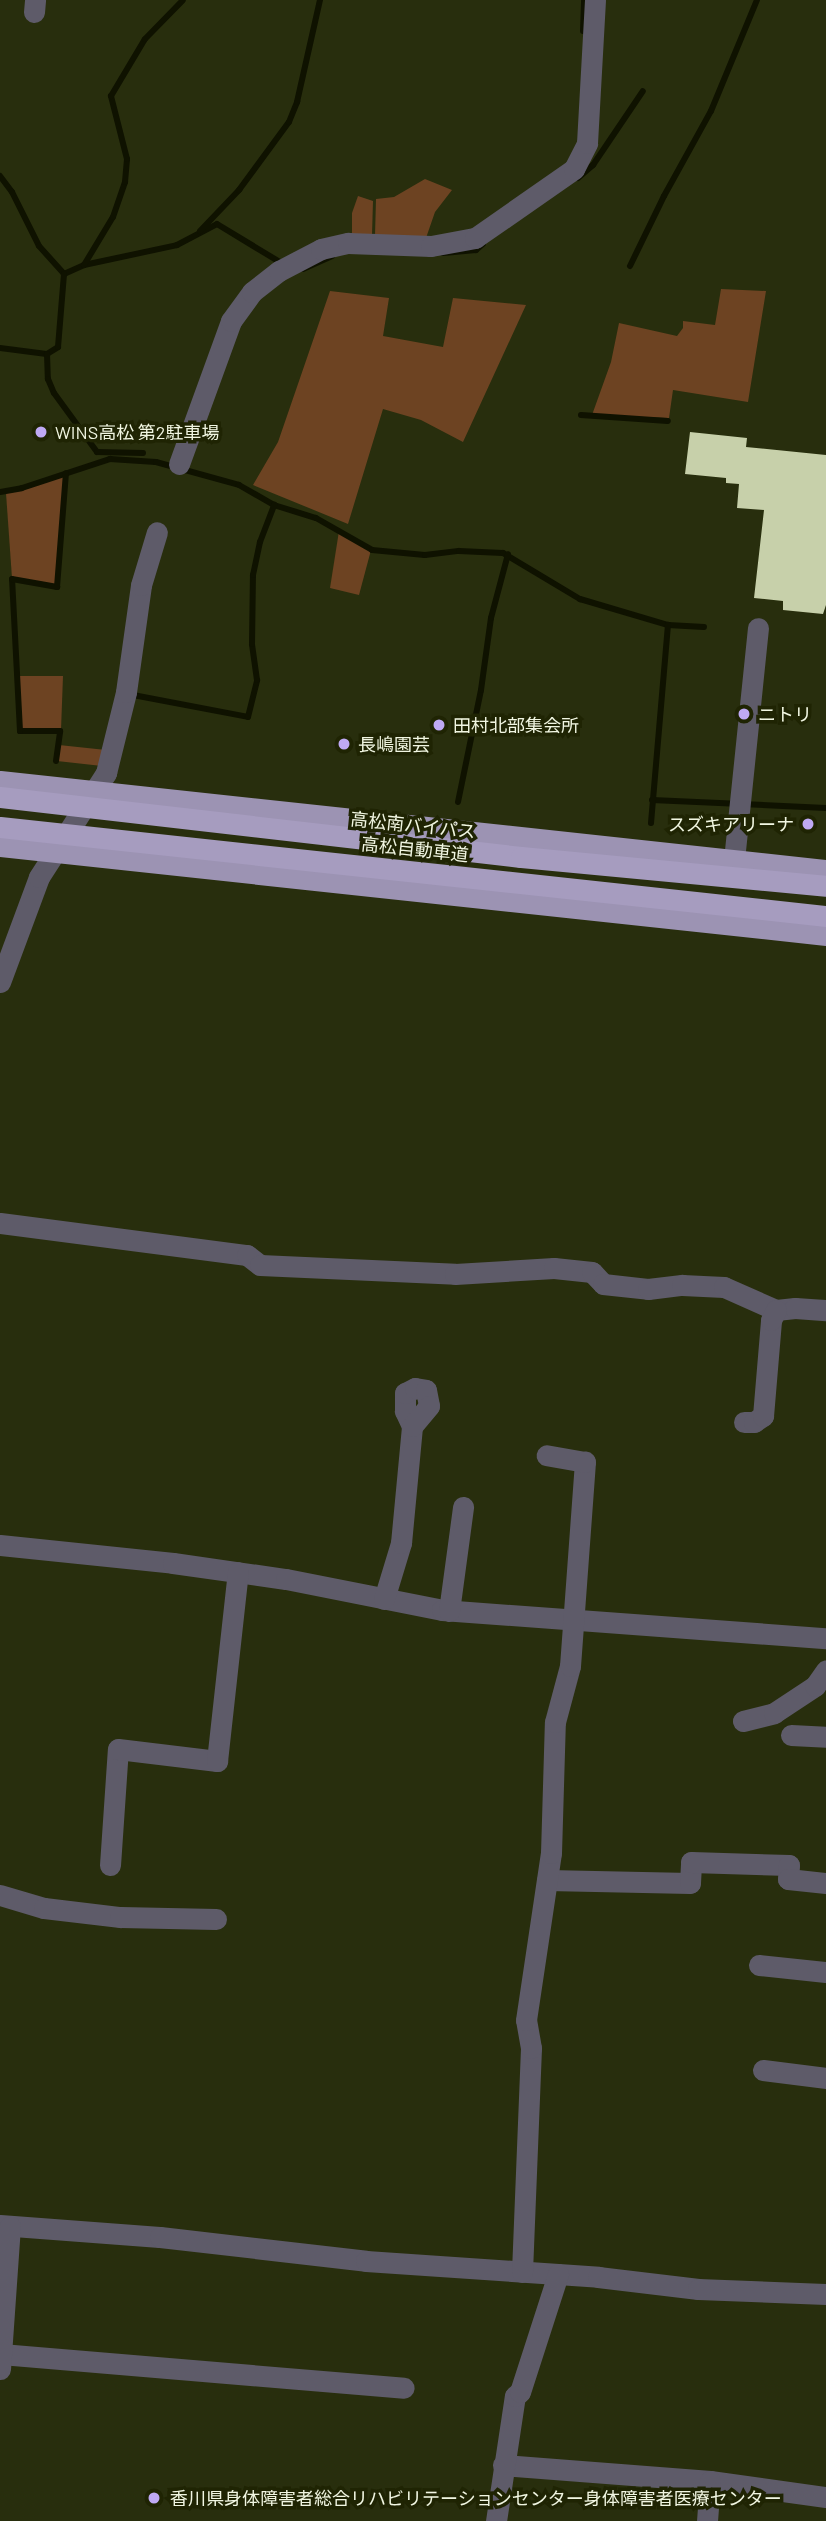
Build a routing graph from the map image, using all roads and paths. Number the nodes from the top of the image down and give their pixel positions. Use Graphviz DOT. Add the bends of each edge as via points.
graph roads {
  1 [pos="595,0"];
  2 [pos="179,464"];
  3 [pos="157,532"];
  4 [pos="758,628"];
  5 [pos="0,781"];
  6 [pos="94,791"];
  7 [pos="0,797"];
  8 [pos="0,827"];
  9 [pos="0,846"];
  10 [pos="55,852"];
  11 [pos="734,860"];
  12 [pos="826,870"];
  13 [pos="826,886"];
  14 [pos="826,916"];
  15 [pos="826,935"];
  16 [pos="0,982"];
  17 [pos="0,1223"];
  18 [pos="776,1310"];
  19 [pos="826,1310"];
  20 [pos="744,1422"];
  21 [pos="412,1426"];
  22 [pos="547,1455"];
  23 [pos="463,1507"];
  24 [pos="0,1545"];
  25 [pos="238,1572"];
  26 [pos="384,1598"];
  27 [pos="449,1611"];
  28 [pos="573,1621"];
  29 [pos="826,1638"];
  30 [pos="826,1670"];
  31 [pos="743,1721"];
  32 [pos="791,1735"];
  33 [pos="826,1737"];
  34 [pos="110,1865"];
  35 [pos="547,1880"];
  36 [pos="826,1883"];
  37 [pos="0,1895"];
  38 [pos="216,1919"];
  39 [pos="759,1965"];
  40 [pos="826,1972"];
  41 [pos="763,2070"];
  42 [pos="826,2078"];
  43 [pos="5,2225"];
  44 [pos="522,2272"];
  45 [pos="558,2274"];
  46 [pos="826,2294"];
  47 [pos="1,2361"];
  48 [pos="404,2388"];
  49 [pos="503,2465"];
  50 [pos="710,2481"];
  51 [pos="826,2497"];
  52 [pos="496,2521"];
  53 [pos="707,2521"];
  1 -- 2 [label="street" via="587,143 574,169 475,238 431,246 348,243 321,249 272,276 252,292 231,321"];
  3 -- 6 [label="street" via="137,606 118,732 106,773"];
  4 -- 11 [label="street"];
  5 -- 6 [label="highway, 高松南バイパス"];
  6 -- 10 [label="street"];
  6 -- 11 [label="highway, 高松南バイパス"];
  7 -- 13 [label="highway, 高松自動車道, bridge"];
  8 -- 14 [label="highway, 高松自動車道, bridge"];
  9 -- 10 [label="highway"];
  10 -- 15 [label="highway"];
  10 -- 16 [label="street" via="39,877"];
  11 -- 12 [label="highway, 高松南バイパス"];
  17 -- 18 [label="street" via="247,1255 260,1265 455,1274 554,1268 592,1272 603,1284 648,1289 724,1287"];
  18 -- 19 [label="street"];
  18 -- 20 [label="street" via="771,1320 763,1416"];
  21 -- 26 [label="street" via="401,1543"];
  22 -- 28 [label="street" via="585,1462"];
  23 -- 27 [label="street"];
  24 -- 25 [label="street"];
  25 -- 26 [label="street"];
  25 -- 34 [label="street" via="218,1761 118,1749"];
  26 -- 27 [label="street"];
  27 -- 28 [label="street"];
  28 -- 29 [label="street"];
  28 -- 35 [label="street" via="570,1666 555,1722"];
  30 -- 31 [label="street" via="815,1686 774,1713"];
  32 -- 33 [label="street"];
  35 -- 36 [label="street" via="690,1883 691,1862 789,1865 788,1879"];
  35 -- 44 [label="street" via="526,2020 531,2048"];
  37 -- 38 [label="street" via="44,1908 120,1917"];
  39 -- 40 [label="street"];
  41 -- 42 [label="street"];
  43 -- 44 [label="street"];
  43 -- 47 [label="street"];
  44 -- 45 [label="street"];
  45 -- 46 [label="street" via="698,2289"];
  45 -- 49 [label="street" via="515,2396"];
  47 -- 48 [label="street"];
  49 -- 50 [label="street"];
  49 -- 52 [label="street"];
  50 -- 51 [label="street"];
  50 -- 53 [label="street"];
}
